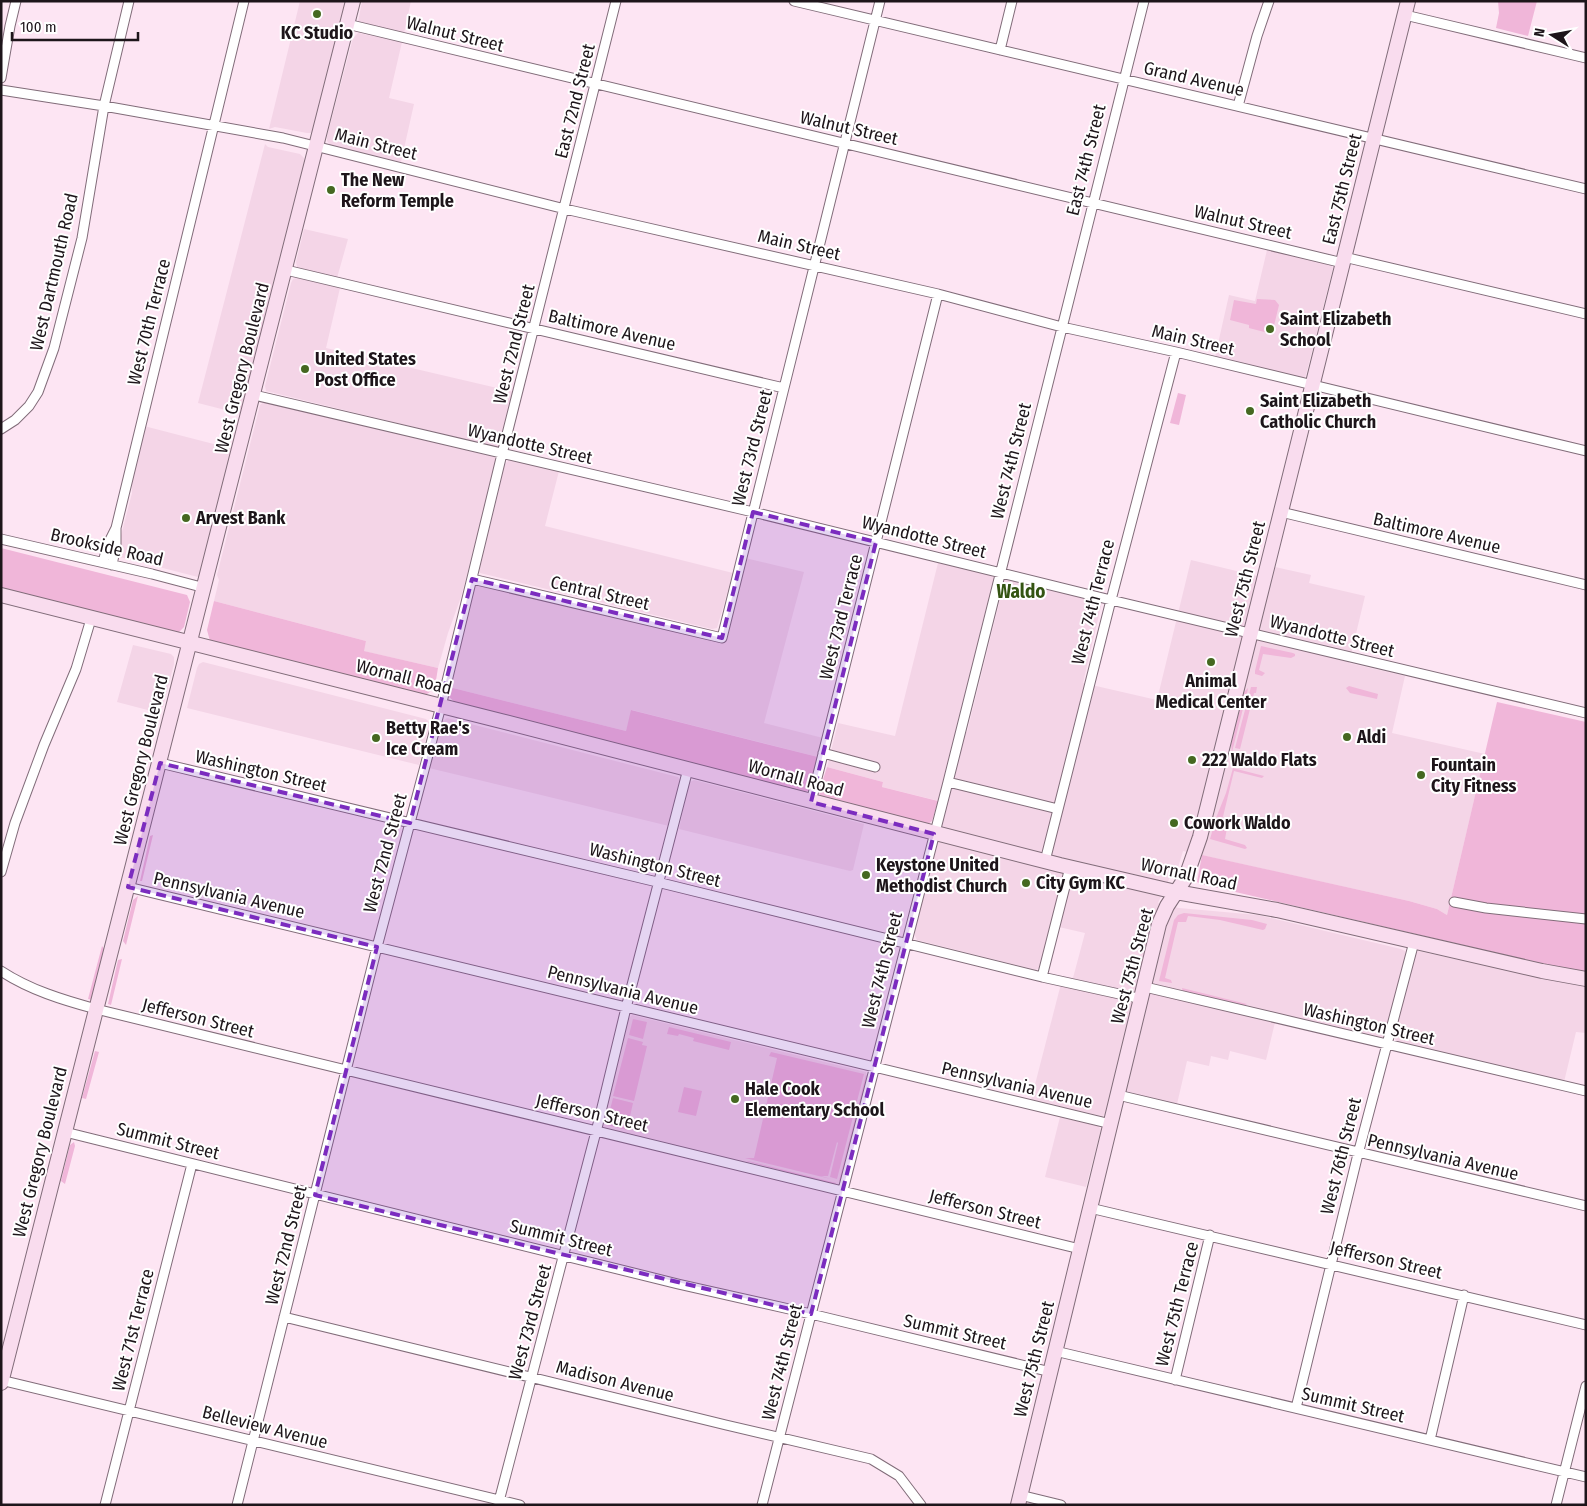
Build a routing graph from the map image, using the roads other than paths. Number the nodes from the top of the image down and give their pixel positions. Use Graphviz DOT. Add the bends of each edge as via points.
graph roads {
  1 [pos="16,1"];
  2 [pos="128,1"];
  3 [pos="244,1"];
  4 [pos="353,1"];
  5 [pos="616,1"];
  6 [pos="794,1"];
  7 [pos="880,1"];
  8 [pos="1012,1"];
  9 [pos="1144,1"];
  10 [pos="1269,1"];
  11 [pos="1407,8"];
  12 [pos="876,21"];
  13 [pos="347,24"];
  14 [pos="1000,50"];
  15 [pos="1586,58"];
  16 [pos="1,78"];
  17 [pos="1124,79"];
  18 [pos="595,84"];
  19 [pos="1,90"];
  20 [pos="104,106"];
  21 [pos="1238,106"];
  22 [pos="214,124"];
  23 [pos="1374,139"];
  24 [pos="845,143"];
  25 [pos="316,146"];
  26 [pos="1586,189"];
  27 [pos="1092,203"];
  28 [pos="565,208"];
  29 [pos="1344,260"];
  30 [pos="815,265"];
  31 [pos="286,270"];
  32 [pos="938,294"];
  33 [pos="1586,314"];
  34 [pos="1062,327"];
  35 [pos="534,329"];
  36 [pos="1176,352"];
  37 [pos="1313,385"];
  38 [pos="784,388"];
  39 [pos="254,395"];
  40 [pos="1,429"];
  41 [pos="1586,451"];
  42 [pos="502,454"];
  43 [pos="753,512"];
  44 [pos="1281,512"];
  45 [pos="1,539"];
  46 [pos="876,542"];
  47 [pos="108,564"];
  48 [pos="1000,572"];
  49 [pos="472,579"];
  50 [pos="1586,585"];
  51 [pos="205,588"];
  52 [pos="1,595"];
  53 [pos="1111,600"];
  54 [pos="91,619"];
  55 [pos="1251,633"];
  56 [pos="722,638"];
  57 [pos="191,644"];
  58 [pos="441,706"];
  59 [pos="1586,712"];
  60 [pos="823,753"];
  61 [pos="160,763"];
  62 [pos="874,767"];
  63 [pos="688,769"];
  64 [pos="948,782"];
  65 [pos="812,802"];
  66 [pos="1058,809"];
  67 [pos="410,823"];
  68 [pos="934,834"];
  69 [pos="1045,861"];
  70 [pos="1070,867"];
  71 [pos="1,872"];
  72 [pos="659,882"];
  73 [pos="128,887"];
  74 [pos="1176,892"];
  75 [pos="1454,902"];
  76 [pos="1586,920"];
  77 [pos="1414,942"];
  78 [pos="906,944"];
  79 [pos="377,947"];
  80 [pos="1,971"];
  81 [pos="1042,976"];
  82 [pos="1586,979"];
  83 [pos="1143,993"];
  84 [pos="626,1008"];
  85 [pos="96,1009"];
  86 [pos="1387,1044"];
  87 [pos="874,1068"];
  88 [pos="346,1071"];
  89 [pos="1586,1091"];
  90 [pos="1118,1095"];
  91 [pos="1110,1124"];
  92 [pos="596,1131"];
  93 [pos="65,1132"];
  94 [pos="1358,1154"];
  95 [pos="192,1164"];
  96 [pos="843,1190"];
  97 [pos="315,1195"];
  98 [pos="1586,1206"];
  99 [pos="1090,1208"];
  100 [pos="1210,1235"];
  101 [pos="1080,1249"];
  102 [pos="564,1255"];
  103 [pos="1331,1264"];
  104 [pos="1464,1295"];
  105 [pos="811,1314"];
  106 [pos="284,1317"];
  107 [pos="1586,1324"];
  108 [pos="1056,1351"];
  109 [pos="1051,1372"];
  110 [pos="532,1377"];
  111 [pos="1175,1380"];
  112 [pos="1,1381"];
  113 [pos="1586,1386"];
  114 [pos="1296,1408"];
  115 [pos="129,1411"];
  116 [pos="780,1437"];
  117 [pos="1430,1440"];
  118 [pos="252,1442"];
  119 [pos="1564,1472"];
  120 [pos="1586,1477"];
  121 [pos="1019,1500"];
  122 [pos="499,1502"];
  123 [pos="105,1505"];
  124 [pos="237,1505"];
  125 [pos="520,1505"];
  126 [pos="762,1505"];
  127 [pos="920,1505"];
  128 [pos="1061,1505"];
  129 [pos="1556,1505"];
  1 -- 16 [label="street"];
  2 -- 20 [label="street, West Dartmouth Road"];
  3 -- 22 [label="street, West 70th Terrace"];
  4 -- 13 [label="main road, West Gregory Boulevard"];
  5 -- 18 [label="street, East 72nd Street"];
  6 -- 12 [label="street, Grand Avenue"];
  7 -- 12 [label="street, West 73rd Street"];
  8 -- 14 [label="street"];
  9 -- 17 [label="street, East 74th Street"];
  10 -- 21 [label="street"];
  11 -- 15 [label="street"];
  11 -- 23 [label="main road, East 75th Street"];
  12 -- 14 [label="street, Grand Avenue"];
  12 -- 24 [label="street, West 73rd Street"];
  13 -- 18 [label="street, Walnut Street"];
  13 -- 25 [label="main road, West Gregory Boulevard"];
  14 -- 17 [label="street, Grand Avenue"];
  17 -- 21 [label="street, Grand Avenue"];
  17 -- 27 [label="street, East 74th Street"];
  18 -- 24 [label="street, Walnut Street"];
  18 -- 28 [label="street, East 72nd Street"];
  19 -- 20 [label="street, Main Street"];
  20 -- 22 [label="street, Main Street"];
  20 -- 40 [label="street, West Dartmouth Road" via="82,238 54,348 38,392 29,406"];
  21 -- 23 [label="street, Grand Avenue"];
  22 -- 25 [label="street, Main Street"];
  22 -- 47 [label="street, West 70th Terrace" via="116,528 108,544"];
  23 -- 26 [label="street, Grand Avenue"];
  23 -- 29 [label="main road, East 75th Street"];
  24 -- 27 [label="street, Walnut Street"];
  24 -- 30 [label="street, West 73rd Street"];
  25 -- 28 [label="street, Main Street"];
  25 -- 31 [label="main road, West Gregory Boulevard"];
  27 -- 29 [label="street, Walnut Street"];
  27 -- 34 [label="street, East 74th Street"];
  28 -- 30 [label="street, Main Street"];
  28 -- 35 [label="street, West 72nd Street"];
  29 -- 33 [label="street, Walnut Street"];
  29 -- 37 [label="main road, East 75th Street"];
  30 -- 32 [label="street, Main Street"];
  30 -- 38 [label="street, West 73rd Street"];
  31 -- 35 [label="street, Baltimore Avenue"];
  31 -- 39 [label="main road, West Gregory Boulevard"];
  32 -- 34 [label="street, Main Street"];
  32 -- 46 [label="street, West 73rd Terrace"];
  34 -- 36 [label="street, Main Street"];
  34 -- 48 [label="street, West 74th Street"];
  35 -- 38 [label="street, Baltimore Avenue"];
  35 -- 42 [label="street, West 72nd Street"];
  36 -- 37 [label="street, Main Street"];
  36 -- 53 [label="street, West 74th Terrace"];
  37 -- 41 [label="street, Main Street"];
  37 -- 44 [label="main road, West 75th Street"];
  38 -- 43 [label="street, West 73rd Street"];
  39 -- 42 [label="street, Wyandotte Street"];
  39 -- 51 [label="main road, West Gregory Boulevard"];
  42 -- 43 [label="street, Wyandotte Street"];
  42 -- 49 [label="street, West 72nd Street"];
  43 -- 46 [label="street, Wyandotte Street"];
  43 -- 56 [label="street, West 73rd Street"];
  44 -- 50 [label="street, Baltimore Avenue"];
  44 -- 55 [label="main road, West 75th Street"];
  45 -- 47 [label="street, Brookside Road"];
  46 -- 48 [label="street, Wyandotte Street"];
  46 -- 60 [label="street, West 73rd Terrace"];
  47 -- 51 [label="street, Brookside Road"];
  48 -- 53 [label="street, Wyandotte Street"];
  48 -- 64 [label="street, West 74th Street"];
  49 -- 56 [label="street, Central Street"];
  49 -- 58 [label="street, West 72nd Street"];
  51 -- 57 [label="main road, West Gregory Boulevard"];
  52 -- 54 [label="main road, Wornall Road"];
  53 -- 55 [label="street, Wyandotte Street"];
  53 -- 66 [label="street, West 74th Terrace"];
  54 -- 57 [label="main road, Wornall Road"];
  54 -- 71 [label="street" via="76,669 15,823"];
  55 -- 59 [label="street, Wyandotte Street"];
  55 -- 74 [label="main road, West 75th Street" via="1200,837 1186,877"];
  57 -- 58 [label="main road, Wornall Road"];
  57 -- 61 [label="main road, West Gregory Boulevard"];
  58 -- 63 [label="main road, Wornall Road"];
  58 -- 67 [label="street, West 72nd Street"];
  60 -- 62 [label="street"];
  60 -- 65 [label="street, West 73rd Terrace"];
  61 -- 67 [label="street, Washington Street"];
  61 -- 73 [label="main road, West Gregory Boulevard"];
  63 -- 65 [label="main road, Wornall Road"];
  63 -- 72 [label="street, West 73rd Street"];
  64 -- 66 [label="street"];
  64 -- 68 [label="street, West 74th Street"];
  65 -- 68 [label="main road, Wornall Road"];
  66 -- 69 [label="street, West 74th Terrace"];
  67 -- 72 [label="street, Washington Street"];
  67 -- 79 [label="street, West 72nd Street"];
  68 -- 69 [label="main road, Wornall Road"];
  68 -- 78 [label="street, West 74th Street"];
  69 -- 70 [label="main road, Wornall Road"];
  70 -- 74 [label="main road, Wornall Road"];
  70 -- 81 [label="street"];
  72 -- 78 [label="street, Washington Street"];
  72 -- 84 [label="street, West 73rd Street"];
  73 -- 79 [label="street, Pennsylvania Avenue"];
  73 -- 85 [label="main road, West Gregory Boulevard"];
  74 -- 77 [label="main road, Wornall Road" via="1277,910"];
  74 -- 83 [label="main road, West 75th Street" via="1159,924"];
  75 -- 76 [label="street"];
  77 -- 82 [label="main road, Wornall Road"];
  77 -- 86 [label="street, West 76th Street"];
  78 -- 81 [label="street, Washington Street"];
  78 -- 87 [label="street, West 74th Street"];
  79 -- 84 [label="street, Pennsylvania Avenue"];
  79 -- 88 [label="street, West 72nd Street"];
  80 -- 85 [label="street, Jefferson Street" via="37,990"];
  81 -- 83 [label="street, Washington Street"];
  83 -- 86 [label="street, Washington Street"];
  83 -- 90 [label="main road, West 75th Street"];
  84 -- 87 [label="street, Pennsylvania Avenue"];
  84 -- 92 [label="street, West 73rd Street"];
  85 -- 88 [label="street, Jefferson Street"];
  85 -- 93 [label="main road, West Gregory Boulevard"];
  86 -- 89 [label="street, Washington Street"];
  86 -- 94 [label="street, West 76th Street"];
  87 -- 91 [label="street, Pennsylvania Avenue"];
  87 -- 96 [label="street, West 74th Street"];
  88 -- 92 [label="street, Jefferson Street"];
  88 -- 97 [label="street, West 72nd Street"];
  90 -- 91 [label="main road, West 75th Street"];
  90 -- 94 [label="street, Pennsylvania Avenue"];
  91 -- 99 [label="main road, West 75th Street"];
  92 -- 96 [label="street, Jefferson Street"];
  92 -- 102 [label="street, West 73rd Street"];
  93 -- 95 [label="street, Summit Street"];
  93 -- 112 [label="main road, West Gregory Boulevard"];
  94 -- 98 [label="street, Pennsylvania Avenue"];
  94 -- 103 [label="street, West 76th Street"];
  95 -- 97 [label="street, Summit Street"];
  95 -- 115 [label="street, West 71st Terrace"];
  96 -- 101 [label="street, Jefferson Street"];
  96 -- 105 [label="street, West 74th Street"];
  97 -- 102 [label="street, Summit Street"];
  97 -- 106 [label="street, West 72nd Street"];
  99 -- 100 [label="street, Jefferson Street"];
  99 -- 101 [label="main road, West 75th Street"];
  100 -- 103 [label="street, Jefferson Street"];
  100 -- 111 [label="street, West 75th Terrace"];
  101 -- 108 [label="main road, West 75th Street"];
  102 -- 105 [label="street, Summit Street"];
  102 -- 110 [label="street, West 73rd Street"];
  103 -- 104 [label="street, Jefferson Street"];
  103 -- 114 [label="street, West 76th Street"];
  104 -- 107 [label="street, Jefferson Street"];
  104 -- 117 [label="street"];
  105 -- 109 [label="street, Summit Street"];
  105 -- 116 [label="street, West 74th Street"];
  106 -- 110 [label="street, Madison Avenue"];
  106 -- 118 [label="street, West 72nd Street"];
  108 -- 109 [label="main road, West 75th Street"];
  108 -- 111 [label="street, Summit Street"];
  109 -- 121 [label="main road, West 75th Street"];
  110 -- 116 [label="street, Madison Avenue"];
  110 -- 122 [label="street, West 73rd Street"];
  111 -- 114 [label="street, Summit Street"];
  112 -- 115 [label="street, Belleview Avenue"];
  113 -- 119 [label="street"];
  114 -- 117 [label="street, Summit Street"];
  115 -- 118 [label="street, Belleview Avenue"];
  115 -- 123 [label="street, West 71st Terrace"];
  116 -- 126 [label="street, West 74th Street"];
  116 -- 127 [label="street, Madison Avenue" via="871,1459 899,1476"];
  117 -- 119 [label="street, Summit Street"];
  118 -- 122 [label="street, Belleview Avenue"];
  118 -- 124 [label="street, West 72nd Street"];
  119 -- 120 [label="street, Summit Street"];
  119 -- 129 [label="street"];
  121 -- 128 [label="street"];
  122 -- 125 [label="street, Belleview Avenue"];
}
